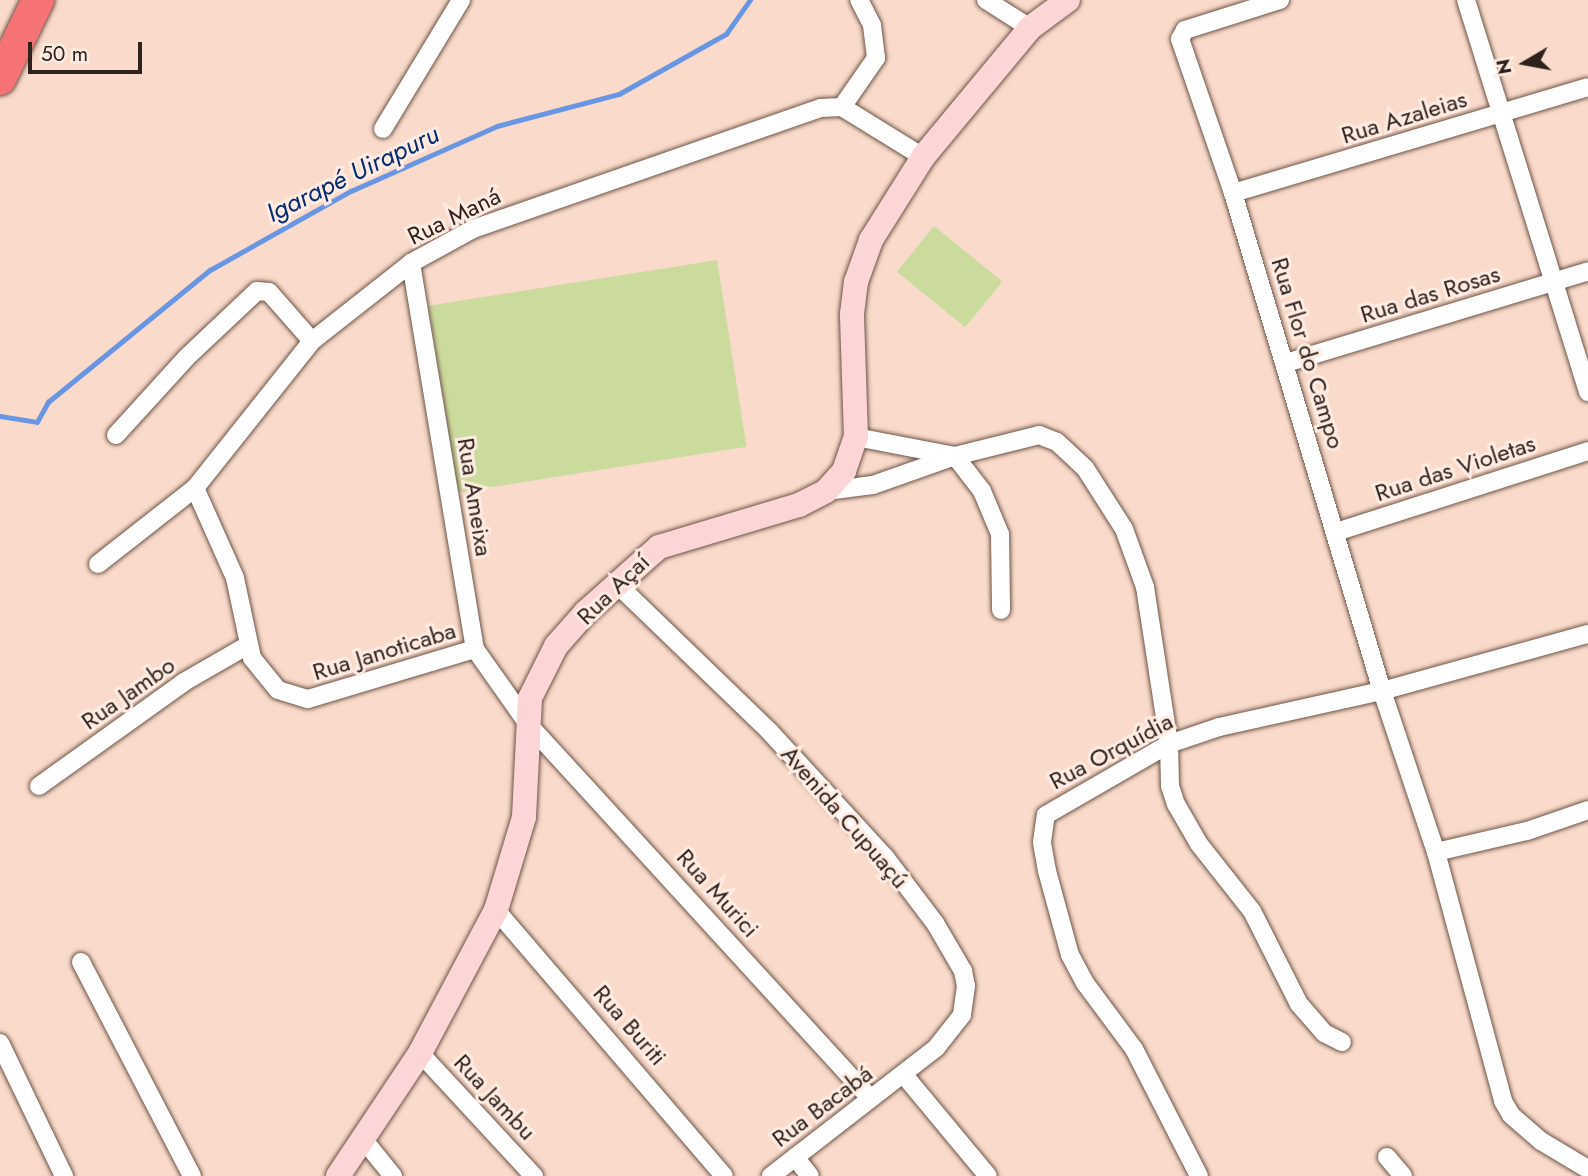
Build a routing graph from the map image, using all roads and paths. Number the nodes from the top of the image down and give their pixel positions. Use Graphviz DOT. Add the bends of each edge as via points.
graph roads {
  1 [pos="38,0"];
  2 [pos="461,0"];
  3 [pos="859,0"];
  4 [pos="986,0"];
  5 [pos="1068,0"];
  6 [pos="1280,0"];
  7 [pos="1466,0"];
  8 [pos="1030,28"];
  9 [pos="0,79"];
  10 [pos="1588,87"];
  11 [pos="842,107"];
  12 [pos="1503,113"];
  13 [pos="383,129"];
  14 [pos="923,157"];
  15 [pos="1233,194"];
  16 [pos="411,264"];
  17 [pos="1588,271"];
  18 [pos="1552,282"];
  19 [pos="312,341"];
  20 [pos="1286,363"];
  21 [pos="1588,391"];
  22 [pos="116,435"];
  23 [pos="856,437"];
  24 [pos="1588,452"];
  25 [pos="955,456"];
  26 [pos="195,488"];
  27 [pos="826,491"];
  28 [pos="1336,532"];
  29 [pos="98,564"];
  30 [pos="619,586"];
  31 [pos="1001,610"];
  32 [pos="1588,634"];
  33 [pos="248,645"];
  34 [pos="475,649"];
  35 [pos="1382,691"];
  36 [pos="528,724"];
  37 [pos="1169,744"];
  38 [pos="39,786"];
  39 [pos="1588,810"];
  40 [pos="1436,852"];
  41 [pos="496,909"];
  42 [pos="81,962"];
  43 [pos="1342,1042"];
  44 [pos="0,1043"];
  45 [pos="420,1053"];
  46 [pos="904,1076"];
  47 [pos="870,1098"];
  48 [pos="363,1139"];
  49 [pos="795,1157"];
  50 [pos="1387,1157"];
  51 [pos="1588,1169"];
  52 [pos="64,1176"];
  53 [pos="192,1176"];
  54 [pos="338,1176"];
  55 [pos="393,1176"];
  56 [pos="534,1176"];
  57 [pos="724,1176"];
  58 [pos="771,1176"];
  59 [pos="810,1176"];
  60 [pos="988,1176"];
  61 [pos="1199,1176"];
  62 [pos="1403,1176"];
  1 -- 9 [label="highway"];
  2 -- 13 [label="street"];
  3 -- 11 [label="street" via="872,25 877,58"];
  4 -- 8 [label="street"];
  5 -- 8 [label="street"];
  6 -- 15 [label="street, Rua Flor do Campo" via="1181,33"];
  7 -- 12 [label="street"];
  8 -- 14 [label="street"];
  10 -- 12 [label="street, Rua Azaleias"];
  11 -- 14 [label="street"];
  11 -- 16 [label="street, Rua Maná" via="821,107 622,180 488,222"];
  12 -- 15 [label="street, Rua Azaleias"];
  12 -- 18 [label="street"];
  14 -- 23 [label="street, Rua Açaí" via="871,240 856,282 852,314"];
  15 -- 20 [label="street, Rua Flor do Campo"];
  16 -- 19 [label="street, Rua Maná"];
  16 -- 34 [label="street, Rua Ameixa"];
  17 -- 18 [label="street, Rua das Rosas"];
  18 -- 20 [label="street, Rua das Rosas"];
  18 -- 21 [label="street"];
  19 -- 22 [label="street" via="269,292 257,291 187,357"];
  19 -- 26 [label="street, Rua Maná"];
  20 -- 28 [label="street, Rua Flor do Campo"];
  23 -- 25 [label="street"];
  23 -- 27 [label="street, Rua Açaí" via="844,471"];
  24 -- 28 [label="street, Rua das Violetas"];
  25 -- 27 [label="street" via="873,485"];
  25 -- 31 [label="street" via="982,491 1000,534"];
  25 -- 37 [label="street" via="1039,435 1057,442 1085,468 1137,558"];
  26 -- 29 [label="street, Rua Maná"];
  26 -- 33 [label="street, Rua Janoticaba" via="235,578"];
  27 -- 30 [label="street, Rua Açaí" via="799,505 669,542 648,554"];
  28 -- 35 [label="street, Rua Flor do Campo"];
  30 -- 36 [label="street, Rua Açaí" via="586,612 556,646 534,684"];
  30 -- 46 [label="street, Avenida Cupuaçú" via="770,732 885,857 935,923 963,971 966,1002 953,1028"];
  32 -- 35 [label="street, Rua Orquídia"];
  33 -- 34 [label="street, Rua Janoticaba" via="251,659 278,690 308,699"];
  33 -- 38 [label="street, Rua Jambo" via="184,682"];
  34 -- 36 [label="street, Rua Ameixa"];
  35 -- 37 [label="street, Rua Orquídia" via="1219,727"];
  35 -- 40 [label="street, Rua Flor do Campo"];
  36 -- 41 [label="street, Rua Açaí" via="524,817"];
  36 -- 47 [label="street, Rua Murici"];
  37 -- 43 [label="street" via="1170,786 1184,821 1252,911 1299,1004 1324,1033"];
  37 -- 61 [label="street, Rua Orquídia" via="1057,805 1046,814 1042,842 1070,955 1133,1049"];
  39 -- 40 [label="street" via="1527,831"];
  40 -- 51 [label="street, Rua Flor do Campo" via="1503,1101 1511,1115 1541,1141"];
  41 -- 45 [label="street, Rua Açaí"];
  41 -- 57 [label="street, Rua Buriti"];
  42 -- 53 [label="street"];
  44 -- 52 [label="street"];
  45 -- 48 [label="street, Rua Açaí"];
  45 -- 56 [label="street, Rua Jambu"];
  46 -- 47 [label="street, Rua Bacabá"];
  46 -- 60 [label="street"];
  47 -- 49 [label="street, Rua Bacabá"];
  48 -- 54 [label="street, Rua Açaí"];
  48 -- 55 [label="street"];
  49 -- 58 [label="street, Rua Bacabá"];
  49 -- 59 [label="street"];
  50 -- 62 [label="street"];
}
